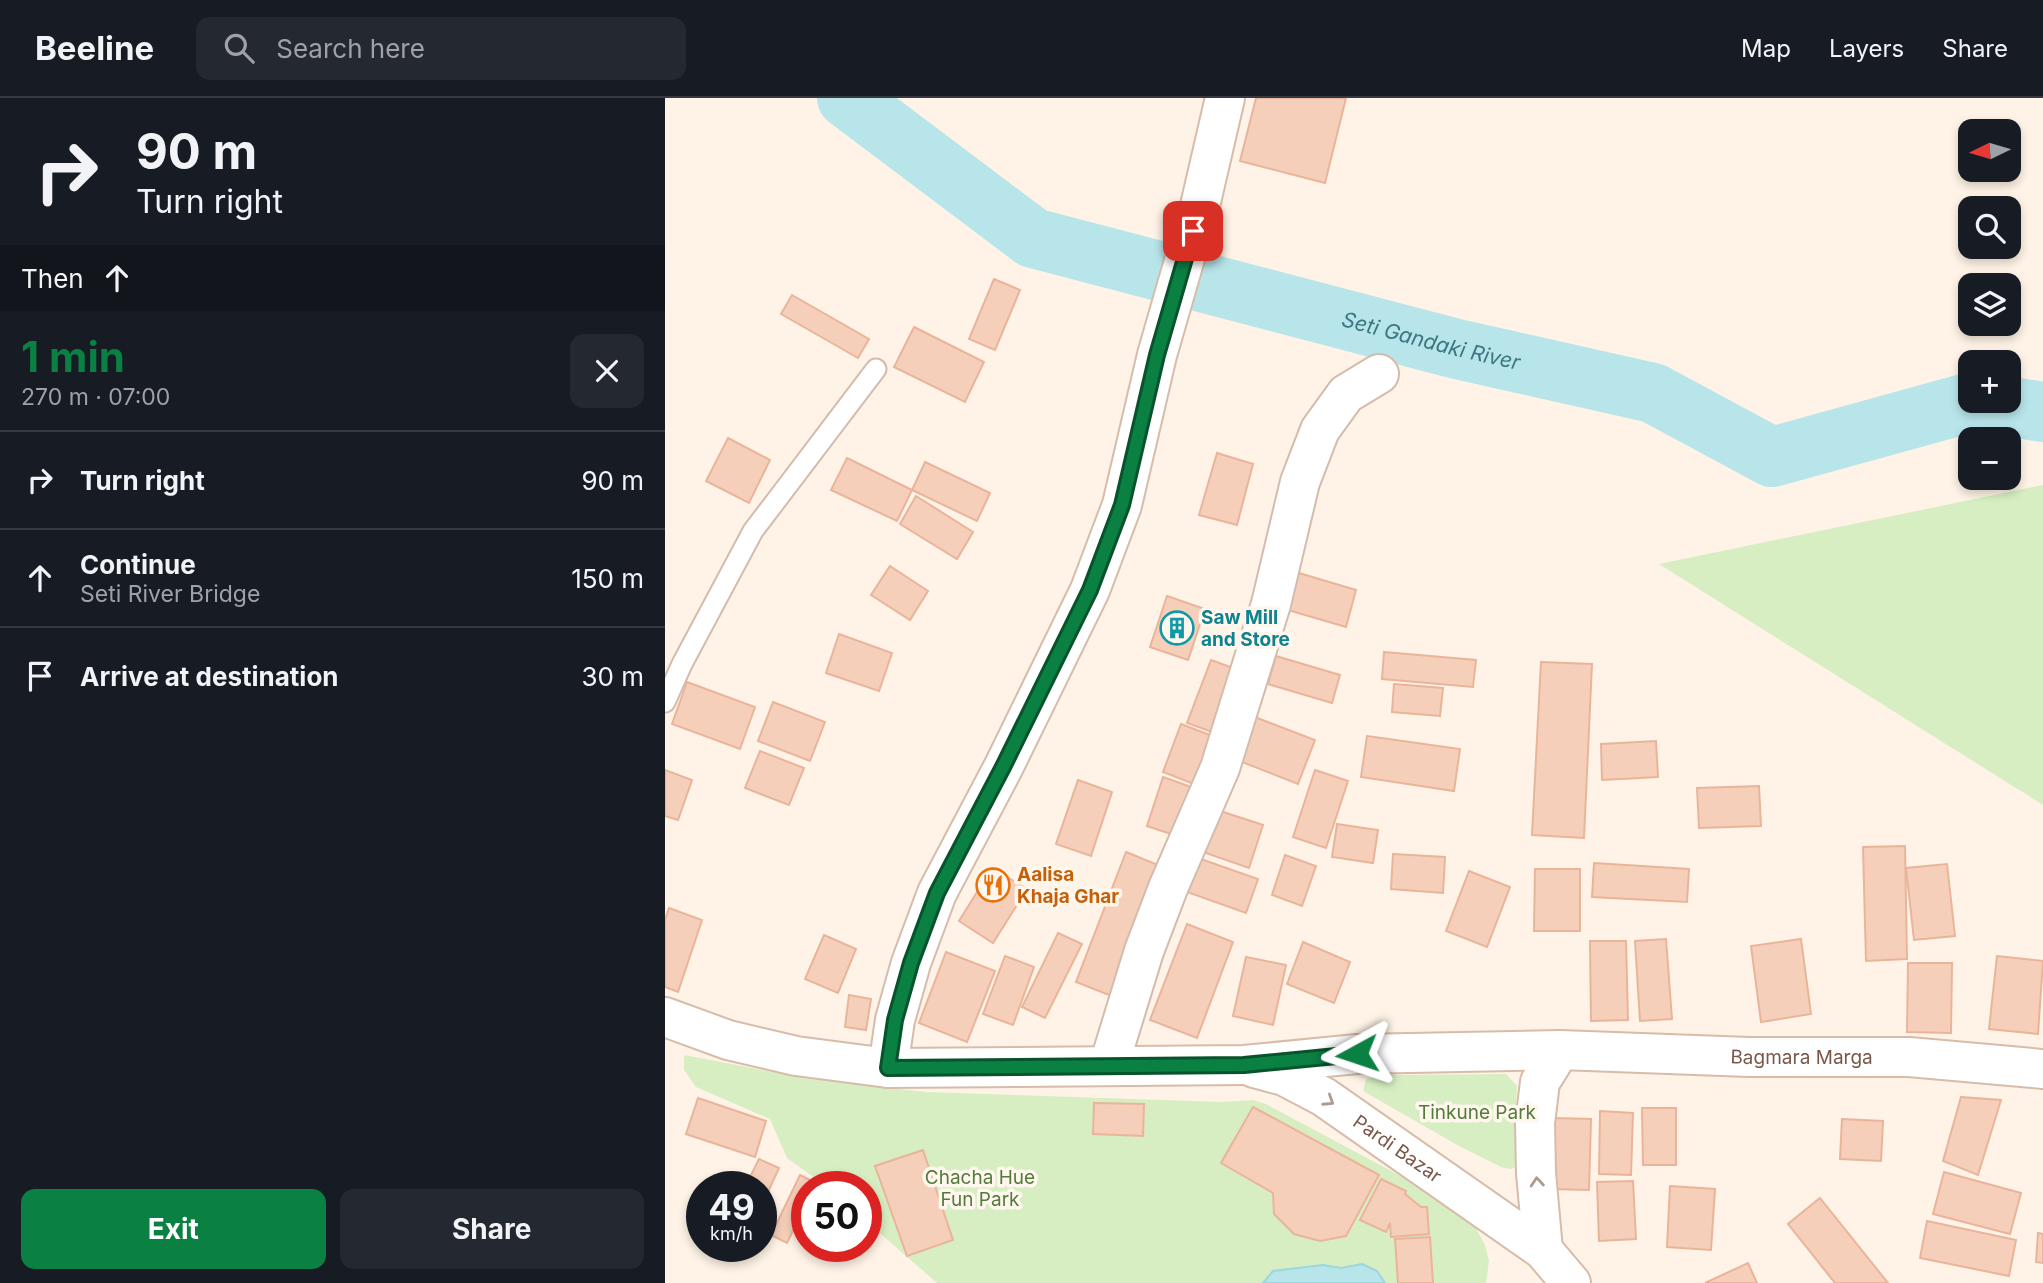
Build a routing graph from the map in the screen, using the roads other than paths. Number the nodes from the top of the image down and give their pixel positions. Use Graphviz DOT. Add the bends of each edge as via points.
graph roads {
  1 [pos="1225,98"];
  2 [pos="876,369"];
  3 [pos="1379,374"];
  4 [pos="665,702"];
  5 [pos="667,1023"];
  6 [pos="1560,1050"];
  7 [pos="1109,1065"];
  8 [pos="1244,1065"];
  9 [pos="888,1068"];
  10 [pos="2043,1069"];
  11 [pos="1543,1250"];
  12 [pos="1571,1283"];
  1 -- 9 [label="main road" via="1122,505 1090,590 937,893 895,1020"];
  2 -- 4 [label="lane" via="753,531"];
  3 -- 7 [label="main road" via="1346,394 1320,430 1300,482 1271,604 1220,768 1144,951"];
  5 -- 9 [label="main road" via="796,1056"];
  6 -- 8 [label="main road, Bagmara Marga" via="1357,1054"];
  6 -- 10 [label="main road, Bagmara Marga" via="1909,1057"];
  11 -- 6 [label="main road, one-way" via="1535,1123 1541,1082"];
  7 -- 8 [label="main road"];
  7 -- 9 [label="main road"];
  8 -- 11 [label="main road, Pardi Bazar, one-way" via="1284,1076 1324,1097"];
  11 -- 12 [label="main road, Pardi Bazar"];
}
